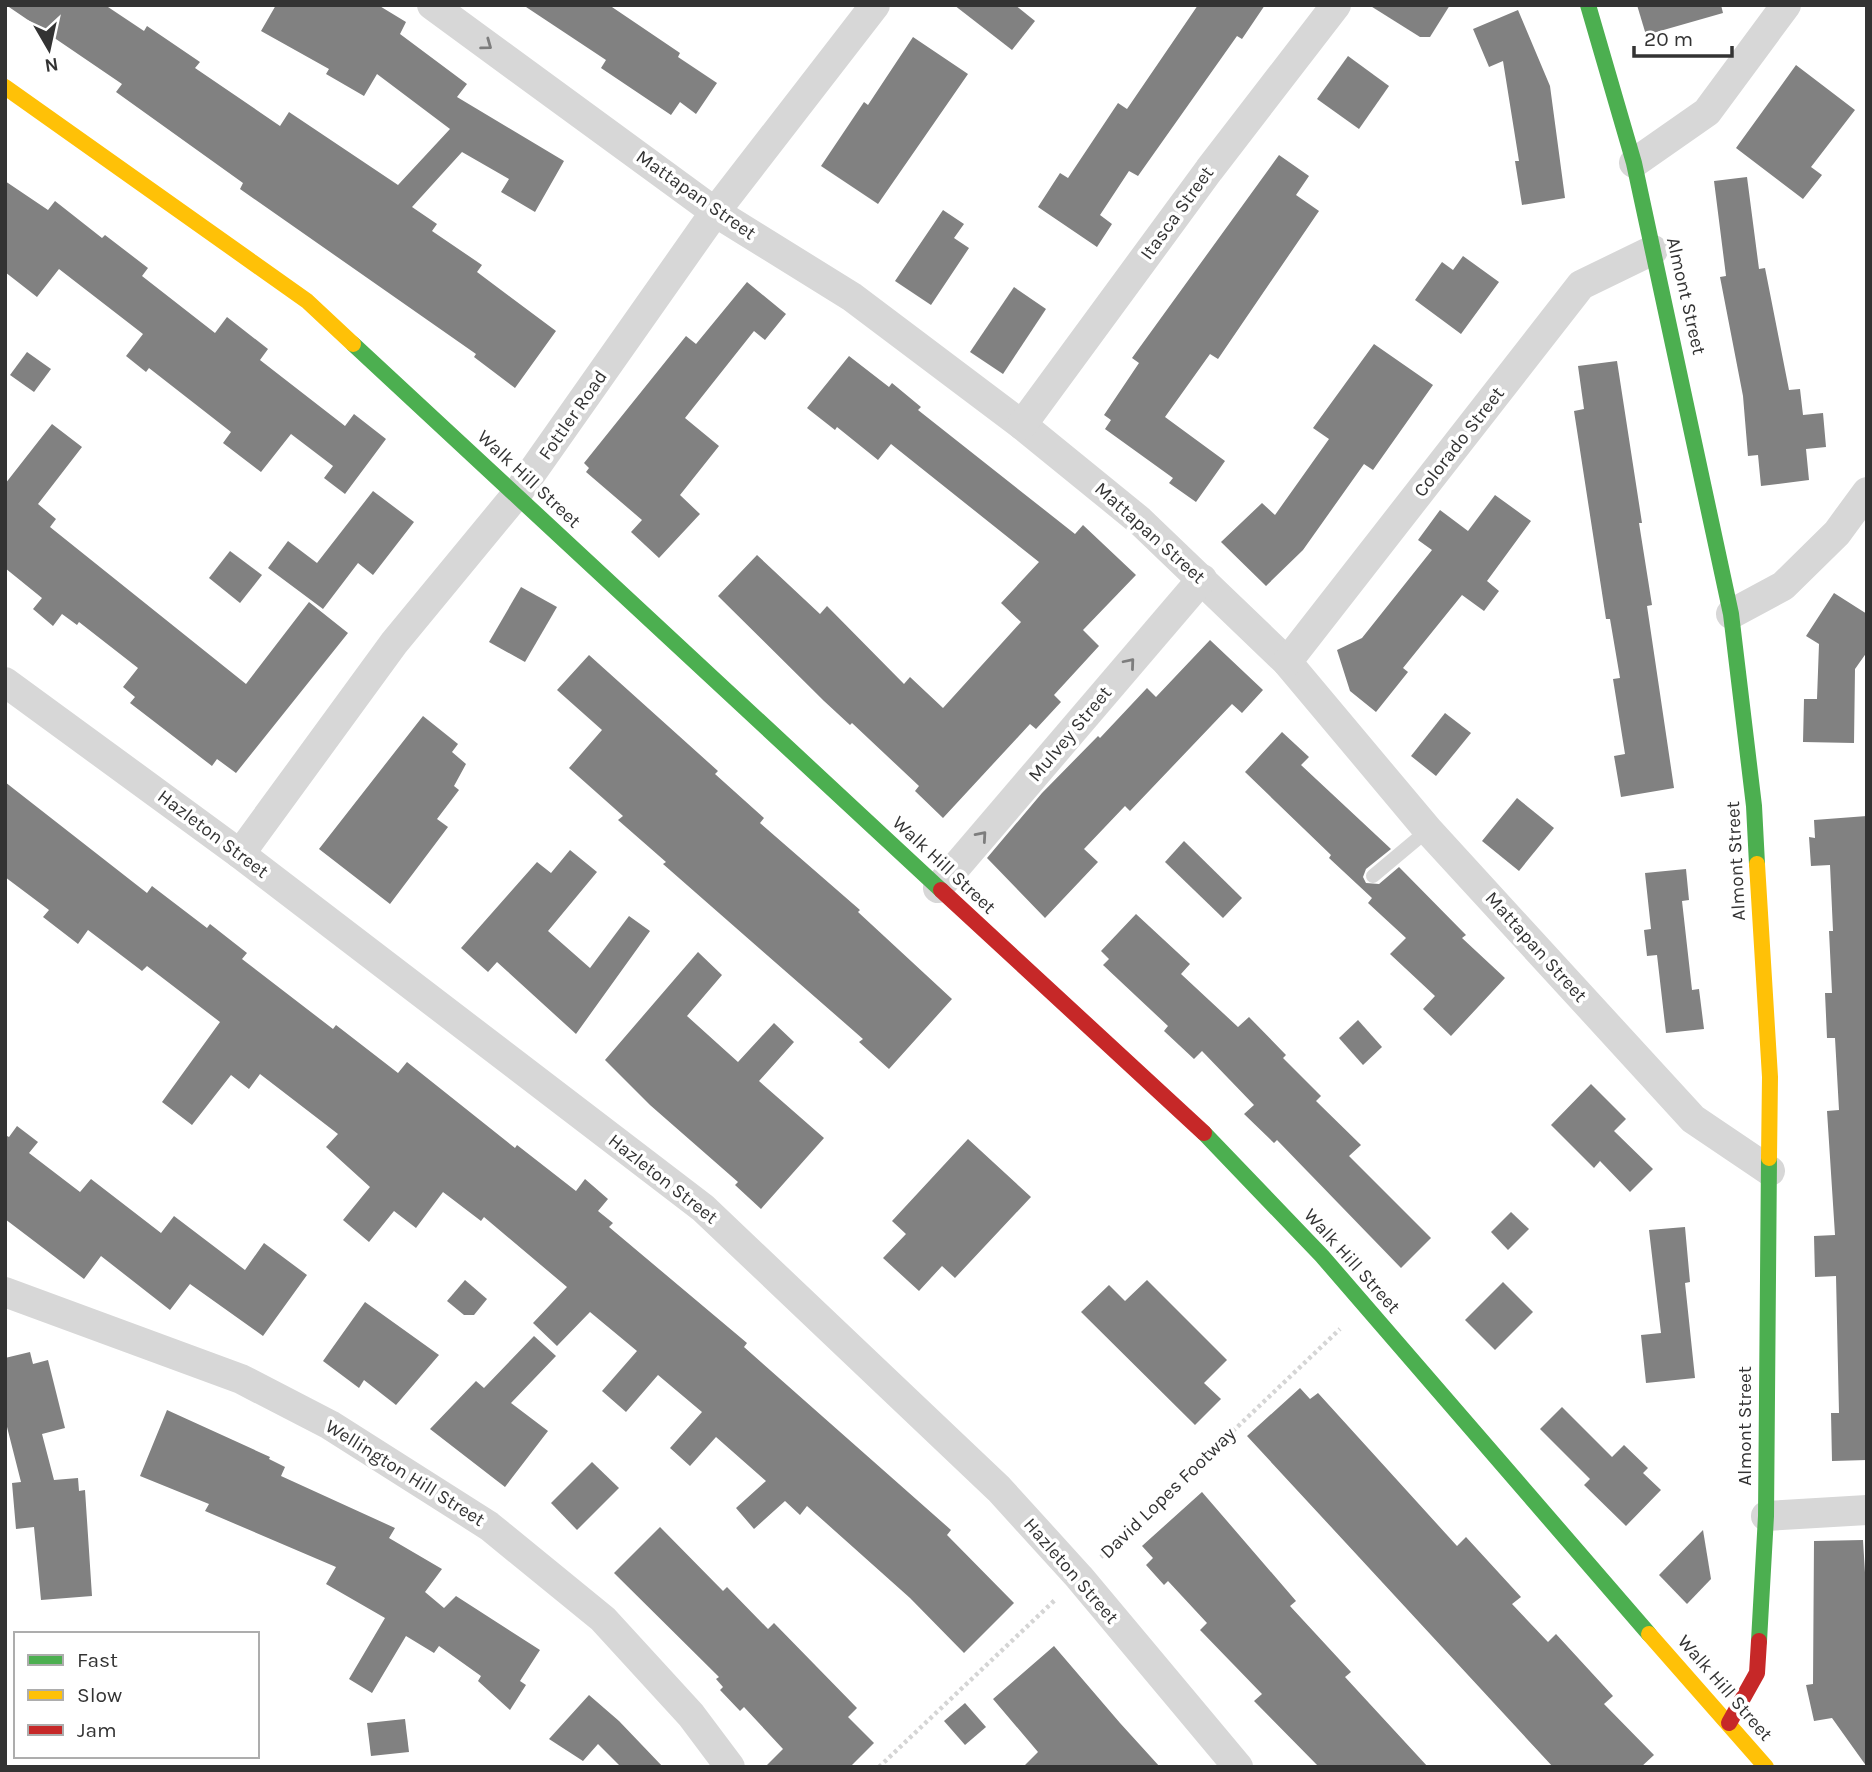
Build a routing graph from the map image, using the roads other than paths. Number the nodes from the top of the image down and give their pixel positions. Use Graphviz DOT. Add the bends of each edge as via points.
graph roads {
  1 [pos="432,5"];
  2 [pos="875,5"];
  3 [pos="1336,5"];
  4 [pos="1588,5"];
  5 [pos="1786,5"];
  6 [pos="5,88"];
  7 [pos="1634,163"];
  8 [pos="715,212"];
  9 [pos="1653,250"];
  10 [pos="1022,425"];
  11 [pos="1867,492"];
  12 [pos="516,495"];
  13 [pos="1202,579"];
  14 [pos="1731,614"];
  15 [pos="1287,662"];
  16 [pos="5,682"];
  17 [pos="1428,830"];
  18 [pos="240,854"];
  19 [pos="1373,876"];
  20 [pos="938,888"];
  21 [pos="1770,1171"];
  22 [pos="5,1292"];
  23 [pos="1867,1510"];
  24 [pos="1766,1516"];
  25 [pos="1728,1723"];
  26 [pos="730,1767"];
  27 [pos="1238,1767"];
  28 [pos="1766,1767"];
  1 -- 8 [label="street, Mattapan Street, one-way"];
  2 -- 8 [label="street, Fottler Road"];
  3 -- 10 [label="street, Itasca Street"];
  4 -- 7 [label="main road, Almont Street"];
  5 -- 7 [label="street" via="1707,112"];
  6 -- 12 [label="main road, Walk Hill Street" via="307,301"];
  7 -- 9 [label="main road, Almont Street"];
  8 -- 10 [label="street, Mattapan Street" via="852,297"];
  8 -- 12 [label="street, Fottler Road"];
  9 -- 14 [label="main road, Almont Street"];
  9 -- 15 [label="street, Colorado Street" via="1581,285"];
  10 -- 13 [label="street, Mattapan Street" via="1140,521"];
  11 -- 14 [label="street" via="1837,533 1783,586"];
  12 -- 18 [label="street, Fottler Road" via="394,643"];
  12 -- 20 [label="main road, Walk Hill Street"];
  13 -- 15 [label="street, Mattapan Street"];
  20 -- 13 [label="street, Mulvey Street, one-way"];
  14 -- 21 [label="main road, Almont Street" via="1754,806 1770,1077"];
  15 -- 17 [label="street, Mattapan Street"];
  16 -- 18 [label="street, Hazleton Street"];
  17 -- 19 [label="lane"];
  17 -- 21 [label="street, Mattapan Street" via="1693,1119"];
  18 -- 27 [label="street, Hazleton Street" via="703,1208 959,1450 1079,1577"];
  20 -- 25 [label="main road, Walk Hill Street" via="1181,1109 1322,1256"];
  21 -- 24 [label="main road, Almont Street"];
  22 -- 26 [label="street, Wellington Hill Street" via="242,1379 330,1424 489,1526 603,1619 691,1715"];
  23 -- 24 [label="street"];
  24 -- 25 [label="main road, Almont Street" via="1757,1673"];
  25 -- 28 [label="main road, Walk Hill Street"];
}
